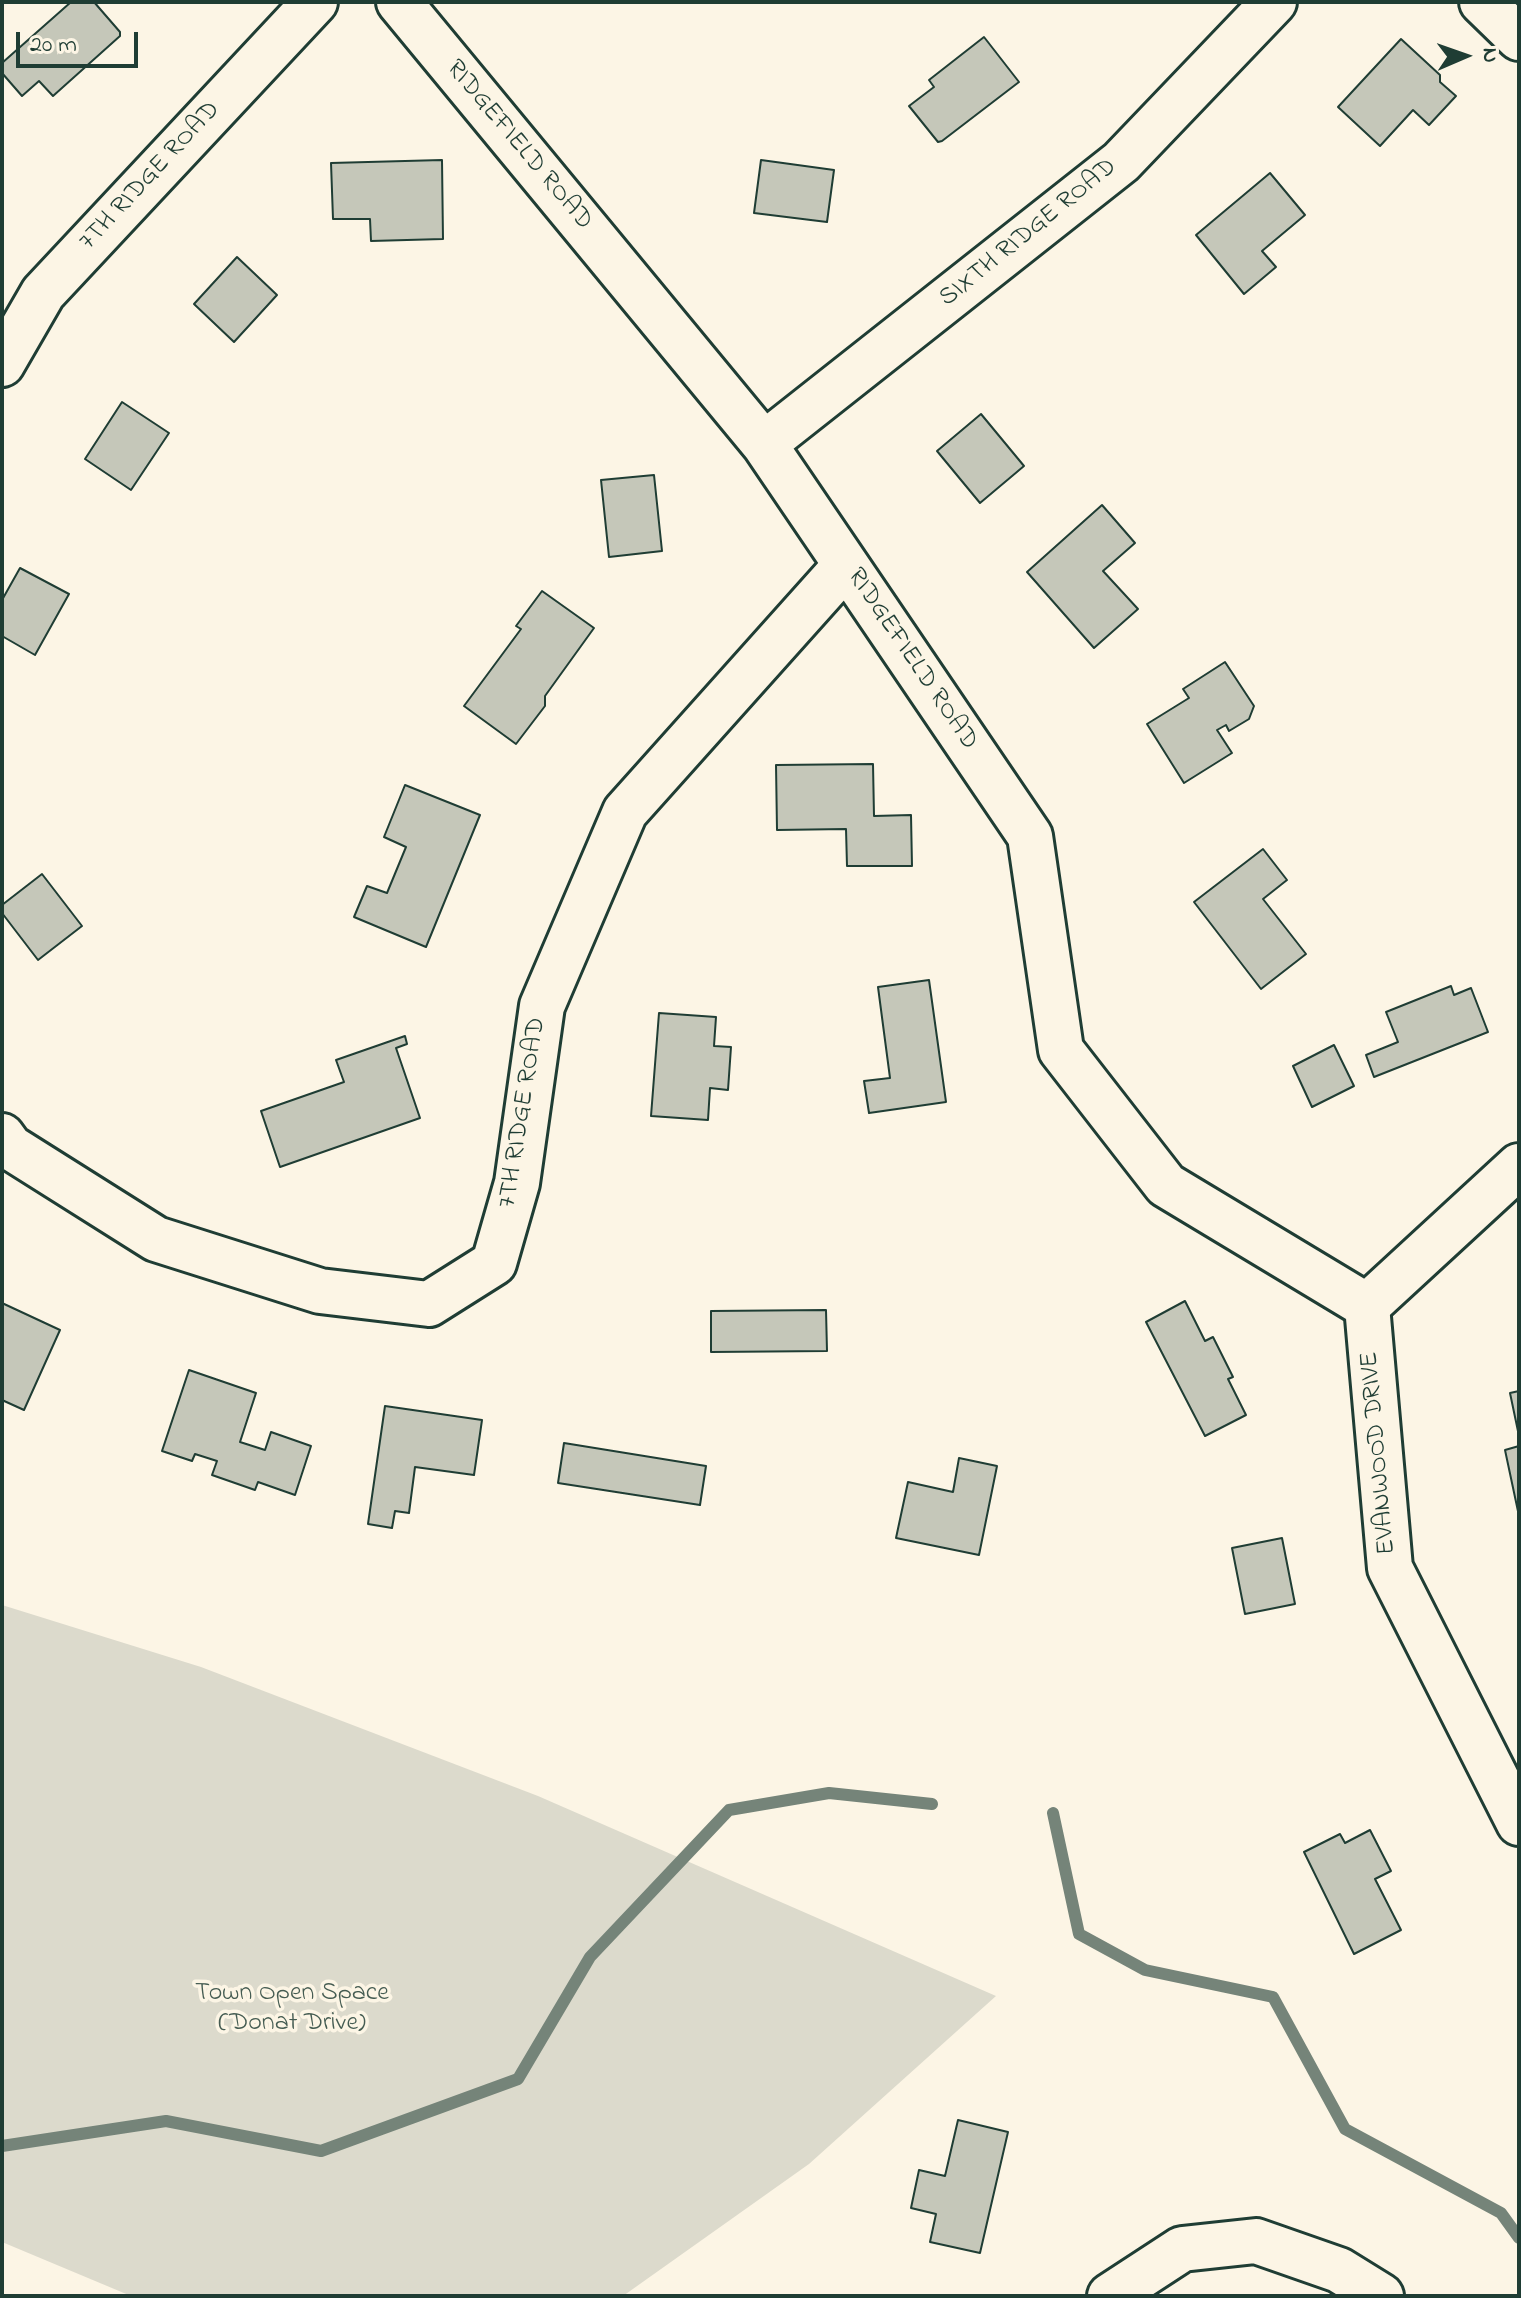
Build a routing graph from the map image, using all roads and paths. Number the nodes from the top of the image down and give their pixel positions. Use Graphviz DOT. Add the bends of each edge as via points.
graph roads {
  1 [pos="315,2"];
  2 [pos="399,2"];
  3 [pos="1274,2"];
  4 [pos="1482,2"];
  5 [pos="1519,38"];
  6 [pos="2,364"];
  7 [pos="764,444"];
  8 [pos="846,565"];
  9 [pos="2,1136"];
  10 [pos="1519,1166"];
  11 [pos="1367,1306"];
  12 [pos="1519,1823"];
  13 [pos="1110,2296"];
  14 [pos="1381,2296"];
  1 -- 6 [label="street, 7TH RIDGE ROAD" via="43,293"];
  2 -- 7 [label="street, RIDGEFIELD ROAD"];
  3 -- 7 [label="street, SIXTH RIDGE ROAD" via="1121,162"];
  4 -- 5 [label="street"];
  7 -- 8 [label="street, RIDGEFIELD ROAD"];
  8 -- 9 [label="street, 7TH RIDGE ROAD" via="625,812 542,1006 517,1183 494,1263 429,1304 320,1291 156,1239 10,1147"];
  8 -- 11 [label="street, RIDGEFIELD ROAD" via="1030,836 1061,1050 1166,1185"];
  10 -- 11 [label="street"];
  11 -- 12 [label="street, EVANWOOD DRIVE" via="1390,1568"];
  13 -- 14 [label="street" via="1182,2249 1256,2241 1339,2270"];
}
